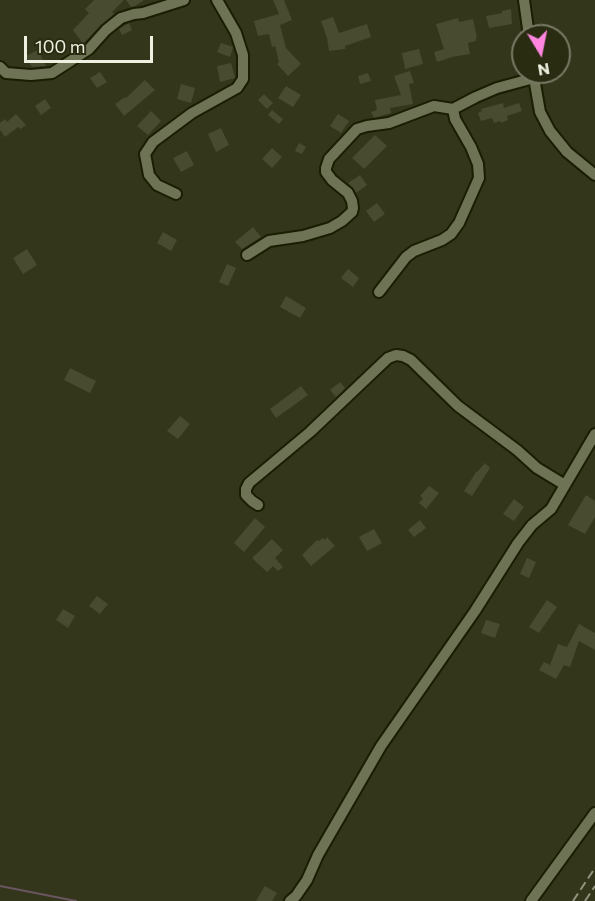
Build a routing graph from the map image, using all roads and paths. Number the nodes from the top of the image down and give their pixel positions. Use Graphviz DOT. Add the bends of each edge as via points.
graph roads {
  1 [pos="184,0"];
  2 [pos="217,0"];
  3 [pos="524,0"];
  4 [pos="527,24"];
  5 [pos="0,67"];
  6 [pos="511,83"];
  7 [pos="535,84"];
  8 [pos="453,109"];
  9 [pos="595,176"];
  10 [pos="176,194"];
  11 [pos="247,255"];
  12 [pos="380,292"];
  13 [pos="595,434"];
  14 [pos="565,485"];
  15 [pos="258,505"];
  16 [pos="595,813"];
  17 [pos="290,901"];
  18 [pos="531,901"];
  1 -- 5 [label="street" via="121,18 89,48 52,73 6,73"];
  2 -- 10 [label="street" via="236,33 243,55 243,79 237,88 192,113 153,142 145,154 149,175 157,185"];
  3 -- 4 [label="street"];
  6 -- 8 [label="street"];
  7 -- 9 [label="street" via="540,112 550,131"];
  8 -- 11 [label="street" via="434,106 389,123 357,129 329,159 326,168 348,193 352,212 330,228 269,241"];
  8 -- 12 [label="street" via="478,164 479,178 451,234 414,250"];
  13 -- 14 [label="street"];
  14 -- 15 [label="street" via="458,406 411,360 396,355 249,483 246,495"];
  14 -- 17 [label="street" via="550,509 518,543 381,746 307,880"];
  16 -- 18 [label="street"];
}
